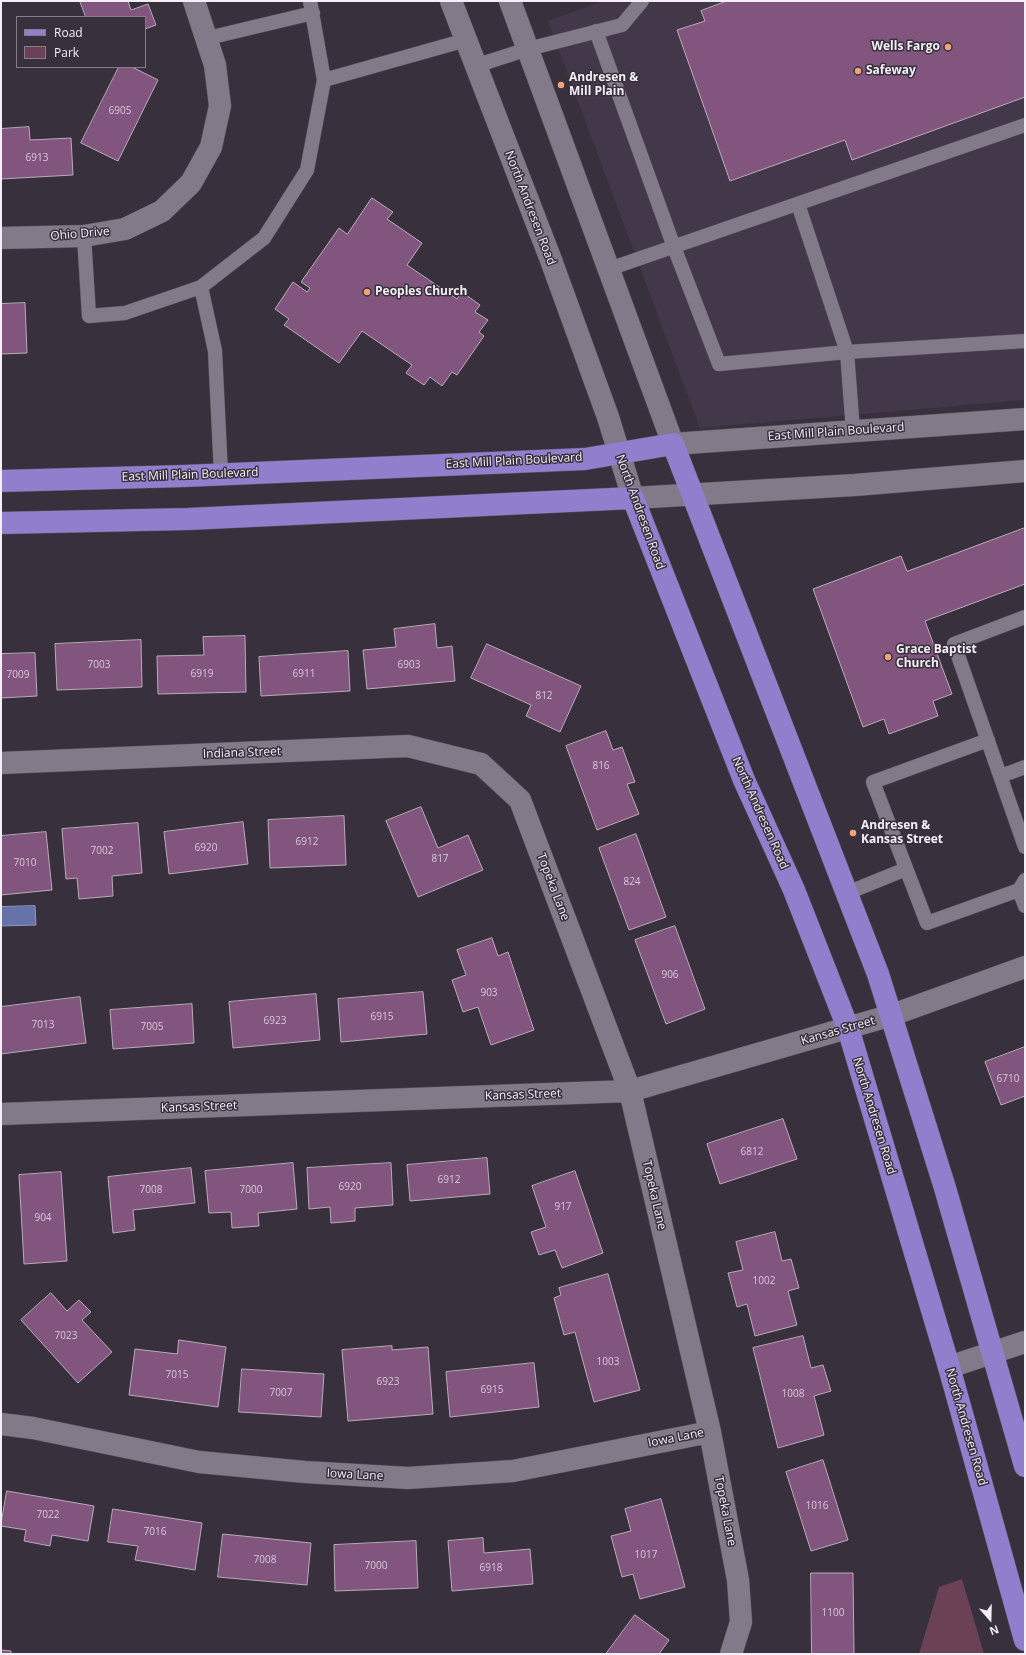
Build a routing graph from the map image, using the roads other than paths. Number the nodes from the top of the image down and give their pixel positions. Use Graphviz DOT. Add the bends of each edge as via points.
graph roads {
  1 [pos="194,1"];
  2 [pos="451,1"];
  3 [pos="510,1"];
  4 [pos="642,1"];
  5 [pos="311,7"];
  6 [pos="596,31"];
  7 [pos="208,38"];
  8 [pos="466,40"];
  9 [pos="528,49"];
  10 [pos="475,66"];
  11 [pos="324,80"];
  12 [pos="1025,125"];
  13 [pos="798,204"];
  14 [pos="84,236"];
  15 [pos="1,238"];
  16 [pos="674,247"];
  17 [pos="609,269"];
  18 [pos="201,288"];
  19 [pos="1025,341"];
  20 [pos="848,352"];
  21 [pos="1025,419"];
  22 [pos="853,431"];
  23 [pos="673,444"];
  24 [pos="618,452"];
  25 [pos="1025,471"];
  26 [pos="221,474"];
  27 [pos="1,481"];
  28 [pos="692,495"];
  29 [pos="633,498"];
  30 [pos="1,523"];
  31 [pos="1025,617"];
  32 [pos="988,740"];
  33 [pos="1,763"];
  34 [pos="481,764"];
  35 [pos="1025,767"];
  36 [pos="1000,776"];
  37 [pos="1025,847"];
  38 [pos="906,869"];
  39 [pos="1022,885"];
  40 [pos="847,893"];
  41 [pos="1025,906"];
  42 [pos="1025,967"];
  43 [pos="892,1015"];
  44 [pos="848,1028"];
  45 [pos="630,1091"];
  46 [pos="1,1114"];
  47 [pos="1025,1342"];
  48 [pos="993,1354"];
  49 [pos="949,1367"];
  50 [pos="1,1424"];
  51 [pos="710,1432"];
  52 [pos="1025,1466"];
  53 [pos="1025,1640"];
  54 [pos="730,1654"];
  1 -- 7 [label="street, Ohio Drive"];
  2 -- 8 [label="street, North Andresen Road"];
  3 -- 9 [label="street"];
  4 -- 6 [label="lane" via="622,25"];
  5 -- 7 [label="lane"];
  5 -- 11 [label="lane"];
  6 -- 9 [label="lane"];
  6 -- 16 [label="lane"];
  7 -- 14 [label="street, Ohio Drive" via="215,65 220,106 211,147 191,182 162,211 125,229"];
  8 -- 10 [label="street, North Andresen Road"];
  8 -- 11 [label="lane"];
  9 -- 10 [label="lane"];
  9 -- 17 [label="street"];
  10 -- 24 [label="street, North Andresen Road" via="551,260 604,405"];
  11 -- 18 [label="lane" via="307,170 264,238"];
  12 -- 13 [label="lane"];
  13 -- 16 [label="lane"];
  13 -- 20 [label="lane"];
  14 -- 15 [label="street, Ohio Drive"];
  14 -- 18 [label="lane" via="89,316 125,313"];
  16 -- 17 [label="lane"];
  16 -- 20 [label="lane" via="719,364"];
  17 -- 23 [label="street"];
  18 -- 26 [label="lane" via="215,351"];
  19 -- 20 [label="lane"];
  20 -- 22 [label="lane"];
  21 -- 22 [label="street, East Mill Plain Boulevard"];
  22 -- 23 [label="street, East Mill Plain Boulevard"];
  23 -- 24 [label="main road, East Mill Plain Boulevard"];
  23 -- 28 [label="main road"];
  24 -- 26 [label="main road, East Mill Plain Boulevard" via="585,459"];
  24 -- 29 [label="street, North Andresen Road"];
  25 -- 28 [label="street"];
  26 -- 27 [label="main road, East Mill Plain Boulevard"];
  28 -- 29 [label="street"];
  28 -- 40 [label="main road"];
  29 -- 30 [label="main road" via="188,519"];
  29 -- 44 [label="main road, North Andresen Road" via="744,780 794,890"];
  31 -- 32 [label="lane" via="954,644"];
  32 -- 36 [label="lane"];
  32 -- 38 [label="lane" via="873,782"];
  33 -- 34 [label="street, Indiana Street" via="408,746"];
  34 -- 45 [label="street, Topeka Lane" via="520,800"];
  35 -- 36 [label="lane"];
  36 -- 37 [label="lane"];
  38 -- 39 [label="lane" via="927,923"];
  38 -- 40 [label="lane"];
  39 -- 41 [label="lane"];
  40 -- 43 [label="main road"];
  42 -- 43 [label="street, Kansas Street"];
  43 -- 44 [label="street, Kansas Street"];
  43 -- 48 [label="main road"];
  44 -- 45 [label="street, Kansas Street"];
  44 -- 49 [label="main road, North Andresen Road"];
  45 -- 46 [label="street, Kansas Street"];
  45 -- 51 [label="street, Topeka Lane"];
  47 -- 48 [label="street"];
  48 -- 49 [label="street"];
  48 -- 52 [label="main road"];
  49 -- 53 [label="main road, North Andresen Road"];
  50 -- 51 [label="street, Iowa Lane" via="33,1428 199,1462 408,1478 513,1471"];
  51 -- 54 [label="street, Topeka Lane" via="738,1580 741,1622"];
}
